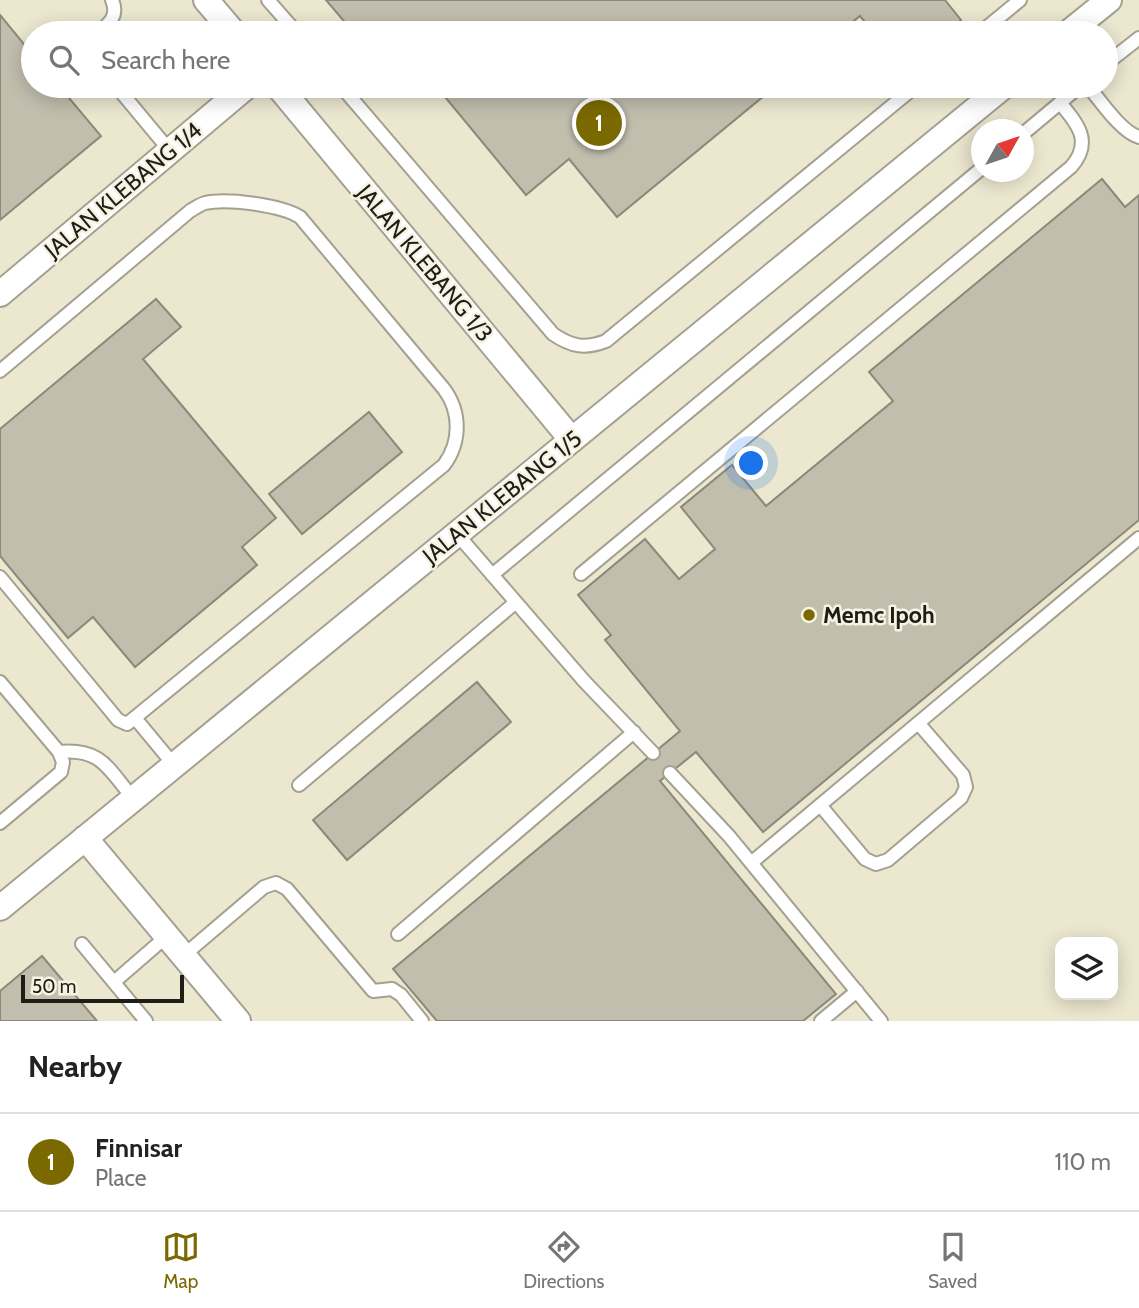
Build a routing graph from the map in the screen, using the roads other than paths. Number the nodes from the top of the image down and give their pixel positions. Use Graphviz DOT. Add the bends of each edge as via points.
graph roads {
  1 [pos="112,0"];
  2 [pos="206,0"];
  3 [pos="268,0"];
  4 [pos="1020,0"];
  5 [pos="1109,0"];
  6 [pos="111,21"];
  7 [pos="224,21"];
  8 [pos="286,21"];
  9 [pos="995,21"];
  10 [pos="1083,21"];
  11 [pos="1139,38"];
  12 [pos="1118,55"];
  13 [pos="126,98"];
  14 [pos="233,98"];
  15 [pos="288,98"];
  16 [pos="351,98"];
  17 [pos="901,98"];
  18 [pos="989,98"];
  19 [pos="1065,98"];
  20 [pos="1098,98"];
  21 [pos="1059,103"];
  22 [pos="1034,124"];
  23 [pos="1139,136"];
  24 [pos="170,151"];
  25 [pos="971,177"];
  26 [pos="0,294"];
  27 [pos="0,371"];
  28 [pos="572,440"];
  29 [pos="457,534"];
  30 [pos="1139,538"];
  31 [pos="581,574"];
  32 [pos="492,575"];
  33 [pos="0,577"];
  34 [pos="515,603"];
  35 [pos="0,682"];
  36 [pos="135,719"];
  37 [pos="919,724"];
  38 [pos="634,733"];
  39 [pos="59,752"];
  40 [pos="653,753"];
  41 [pos="174,765"];
  42 [pos="670,773"];
  43 [pos="299,785"];
  44 [pos="134,799"];
  45 [pos="820,805"];
  46 [pos="0,823"];
  47 [pos="85,838"];
  48 [pos="751,863"];
  49 [pos="0,908"];
  50 [pos="398,934"];
  51 [pos="167,936"];
  52 [pos="82,944"];
  53 [pos="183,956"];
  54 [pos="114,982"];
  55 [pos="857,991"];
  56 [pos="146,1021"];
  57 [pos="238,1021"];
  58 [pos="422,1021"];
  59 [pos="821,1021"];
  60 [pos="881,1021"];
  1 -- 6 [label="lane" via="115,11"];
  2 -- 7 [label="street"];
  3 -- 8 [label="lane"];
  4 -- 9 [label="lane"];
  5 -- 10 [label="street"];
  11 -- 12 [label="lane"];
  13 -- 24 [label="lane"];
  14 -- 24 [label="street, JALAN KLEBANG 1/4"];
  15 -- 28 [label="street, JALAN KLEBANG 1/3"];
  16 -- 17 [label="lane" via="553,334 579,347 606,341"];
  18 -- 28 [label="street, JALAN KLEBANG 1/5"];
  19 -- 21 [label="lane"];
  20 -- 23 [label="lane" via="1124,128"];
  21 -- 22 [label="lane"];
  21 -- 31 [label="lane" via="1083,140 1071,167"];
  24 -- 26 [label="street, JALAN KLEBANG 1/4"];
  25 -- 32 [label="lane"];
  27 -- 36 [label="lane" via="190,211 202,204 228,202 290,211 300,217 451,399 457,422 455,447 444,465"];
  28 -- 29 [label="street, JALAN KLEBANG 1/5"];
  29 -- 32 [label="lane"];
  29 -- 41 [label="street, JALAN KLEBANG 1/5"];
  30 -- 37 [label="lane"];
  32 -- 34 [label="lane"];
  33 -- 36 [label="lane" via="118,720 127,724"];
  34 -- 38 [label="lane"];
  34 -- 43 [label="lane"];
  35 -- 39 [label="lane"];
  36 -- 41 [label="lane"];
  37 -- 45 [label="lane"];
  37 -- 45 [label="lane" via="963,775 966,787 961,798 888,860 876,864 865,859"];
  38 -- 40 [label="lane"];
  38 -- 50 [label="lane"];
  39 -- 44 [label="lane" via="79,750 97,757"];
  39 -- 46 [label="lane" via="61,772"];
  41 -- 44 [label="street, JALAN KLEBANG 1/5"];
  42 -- 48 [label="lane"];
  44 -- 47 [label="street, JALAN KLEBANG 1/5"];
  45 -- 48 [label="lane"];
  47 -- 49 [label="street, JALAN KLEBANG 1/5"];
  47 -- 51 [label="street"];
  48 -- 55 [label="lane"];
  51 -- 53 [label="street"];
  51 -- 54 [label="lane"];
  52 -- 54 [label="lane"];
  53 -- 57 [label="street"];
  53 -- 58 [label="lane" via="264,887 276,883 287,889 373,991 392,989"];
  54 -- 56 [label="lane"];
  55 -- 59 [label="lane"];
  55 -- 60 [label="lane"];
}
